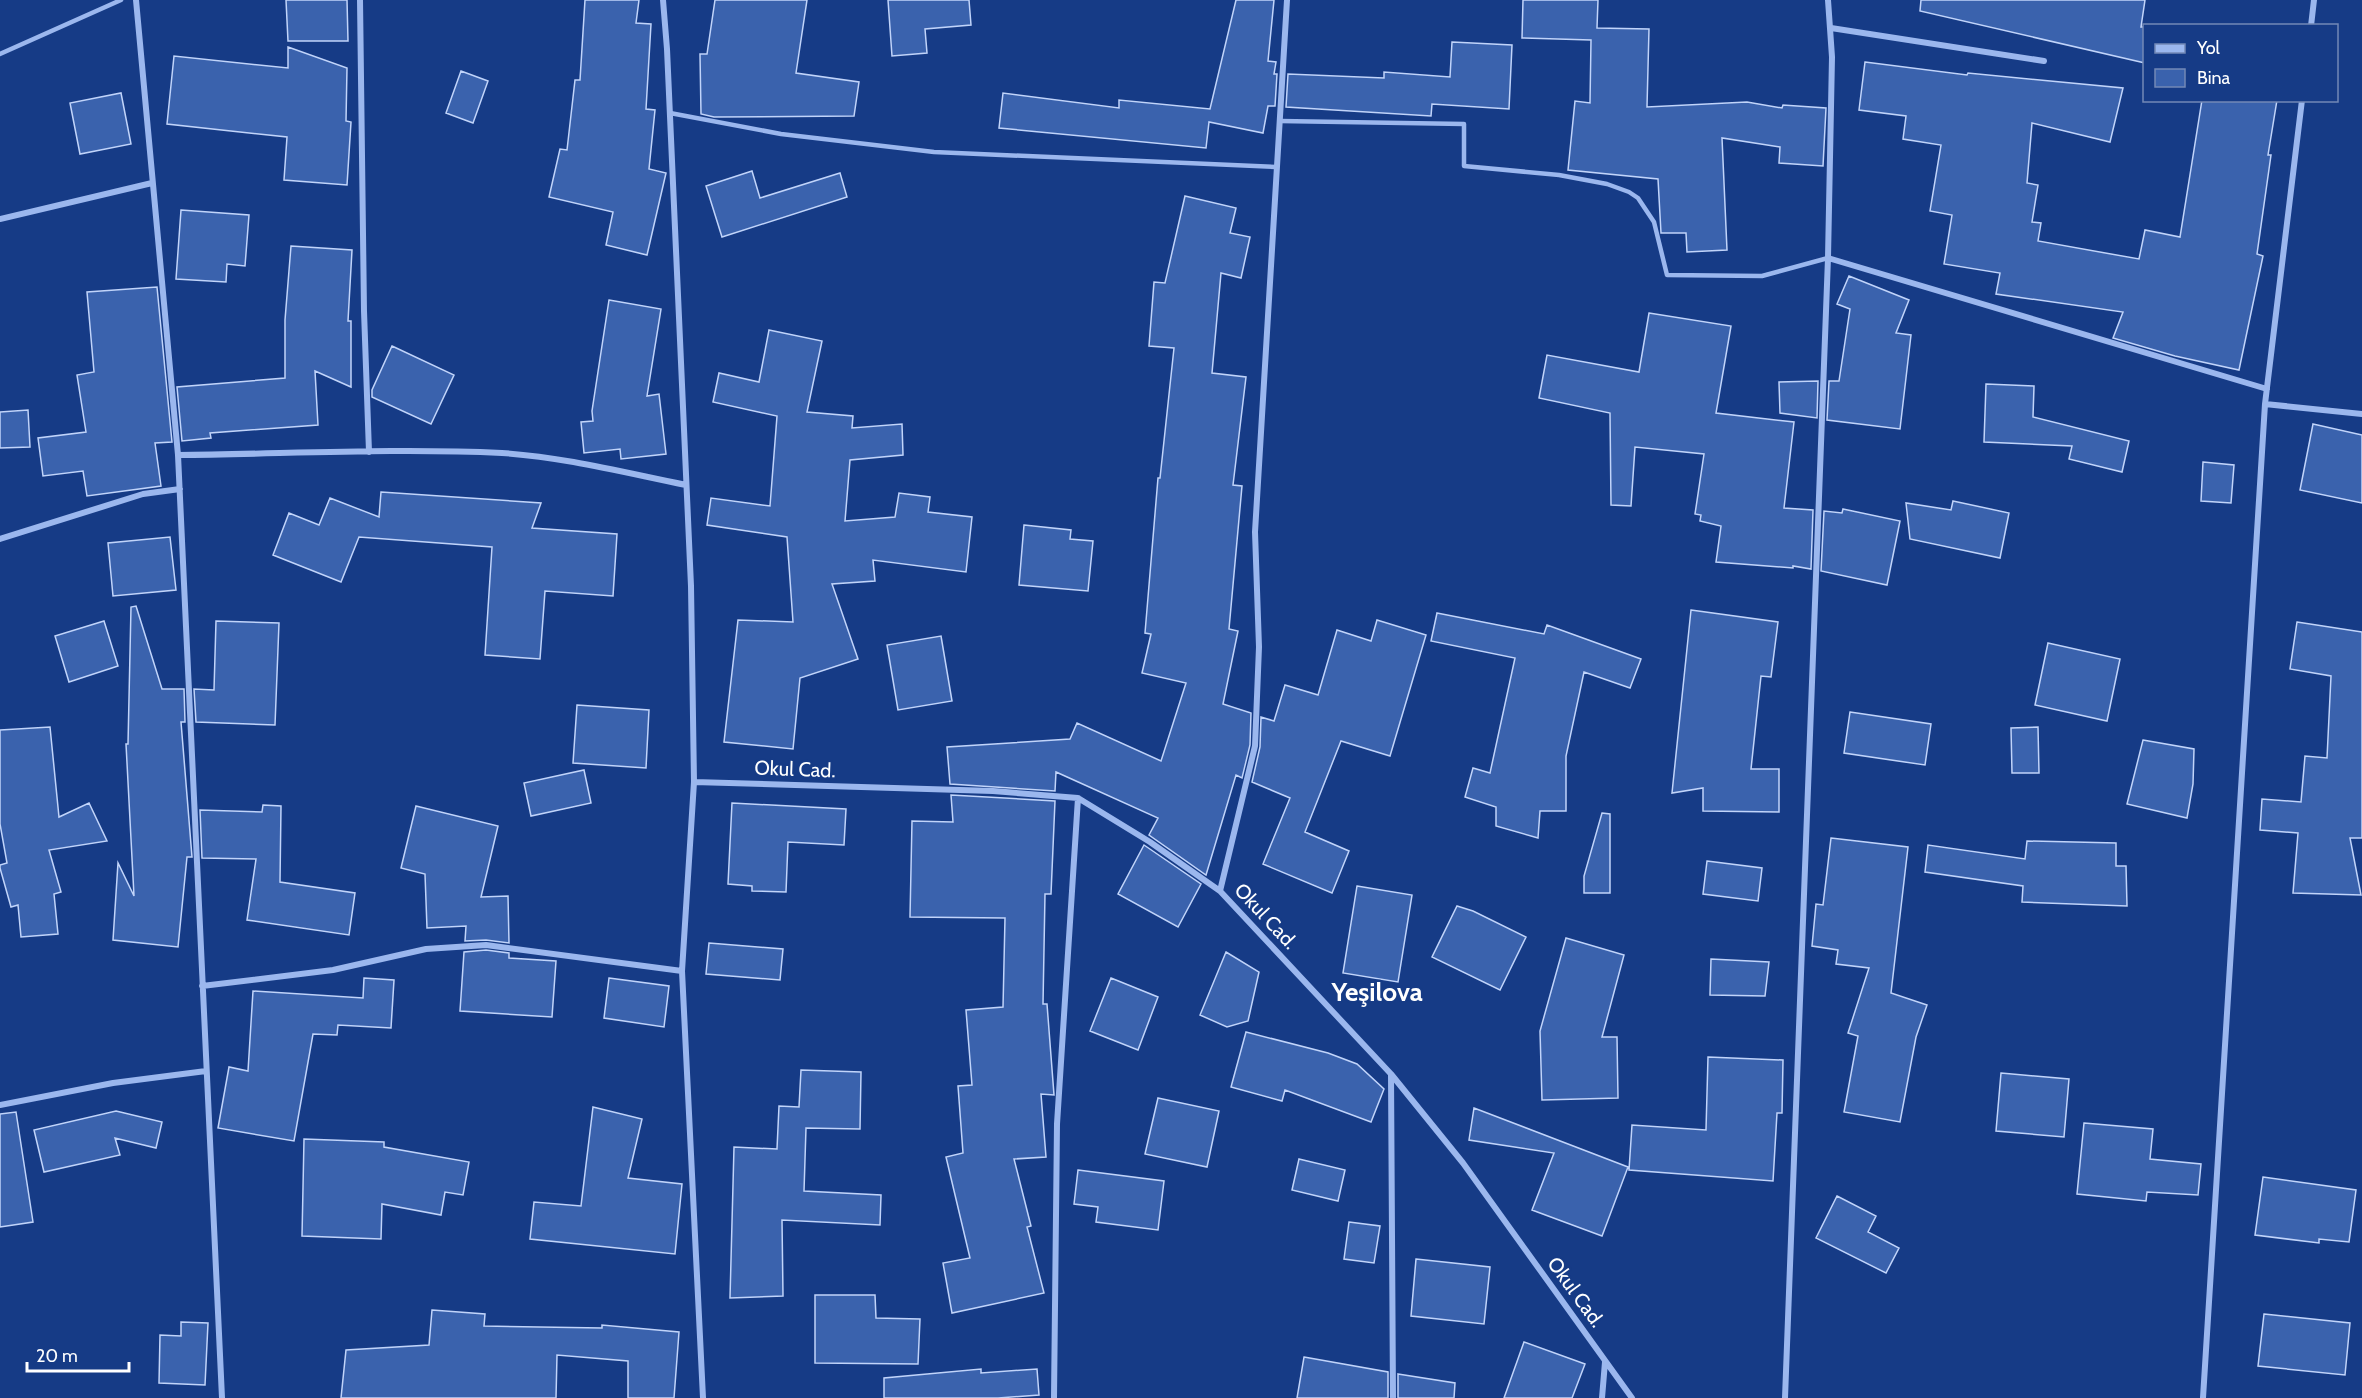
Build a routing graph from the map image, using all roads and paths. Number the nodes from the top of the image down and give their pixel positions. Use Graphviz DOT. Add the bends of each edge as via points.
graph roads {
  1 [pos="122,0"];
  2 [pos="136,0"];
  3 [pos="360,0"];
  4 [pos="663,0"];
  5 [pos="1287,0"];
  6 [pos="1828,0"];
  7 [pos="2314,0"];
  8 [pos="2311,24"];
  9 [pos="1831,27"];
  10 [pos="0,54"];
  11 [pos="2044,61"];
  12 [pos="2302,102"];
  13 [pos="670,113"];
  14 [pos="1280,121"];
  15 [pos="1276,167"];
  16 [pos="152,183"];
  17 [pos="0,219"];
  18 [pos="1828,258"];
  19 [pos="2267,388"];
  20 [pos="2265,404"];
  21 [pos="2362,414"];
  22 [pos="369,452"];
  23 [pos="178,455"];
  24 [pos="686,485"];
  25 [pos="180,489"];
  26 [pos="0,539"];
  27 [pos="694,782"];
  28 [pos="1078,798"];
  29 [pos="1220,891"];
  30 [pos="682,971"];
  31 [pos="202,986"];
  32 [pos="206,1071"];
  33 [pos="1391,1074"];
  34 [pos="0,1105"];
  35 [pos="1605,1362"];
  36 [pos="222,1398"];
  37 [pos="703,1398"];
  38 [pos="1054,1398"];
  39 [pos="1393,1398"];
  40 [pos="1602,1398"];
  41 [pos="1632,1398"];
  42 [pos="1785,1398"];
  43 [pos="2203,1398"];
  1 -- 10 [label="lane"];
  2 -- 16 [label="street"];
  3 -- 22 [label="street"];
  4 -- 13 [label="street"];
  5 -- 14 [label="street"];
  6 -- 9 [label="street"];
  7 -- 8 [label="street"];
  9 -- 11 [label="street"];
  9 -- 18 [label="street"];
  12 -- 19 [label="street"];
  13 -- 15 [label="lane" via="781,134 934,152"];
  13 -- 24 [label="street"];
  14 -- 15 [label="street"];
  14 -- 18 [label="lane" via="1464,124 1464,166 1559,175 1619,187 1638,198 1654,222 1667,275 1762,276"];
  15 -- 29 [label="street" via="1255,532 1259,647 1256,746"];
  16 -- 17 [label="street"];
  16 -- 23 [label="street"];
  18 -- 19 [label="street"];
  18 -- 42 [label="street"];
  19 -- 20 [label="street"];
  20 -- 21 [label="street"];
  20 -- 43 [label="street"];
  22 -- 23 [label="street"];
  22 -- 24 [label="street" via="503,453"];
  23 -- 25 [label="street"];
  24 -- 27 [label="street"];
  25 -- 26 [label="street" via="143,494"];
  25 -- 31 [label="street"];
  27 -- 28 [label="street, Okul Cad." via="993,791"];
  27 -- 30 [label="street"];
  28 -- 29 [label="street, Okul Cad."];
  28 -- 38 [label="street" via="1057,1124"];
  29 -- 33 [label="street, Okul Cad."];
  30 -- 31 [label="street" via="486,945 426,949 333,970"];
  30 -- 37 [label="street"];
  31 -- 32 [label="street"];
  32 -- 34 [label="street" via="113,1083"];
  32 -- 36 [label="street"];
  33 -- 35 [label="street, Okul Cad." via="1463,1163"];
  33 -- 39 [label="street"];
  35 -- 40 [label="street"];
  35 -- 41 [label="street, Okul Cad."];
}
